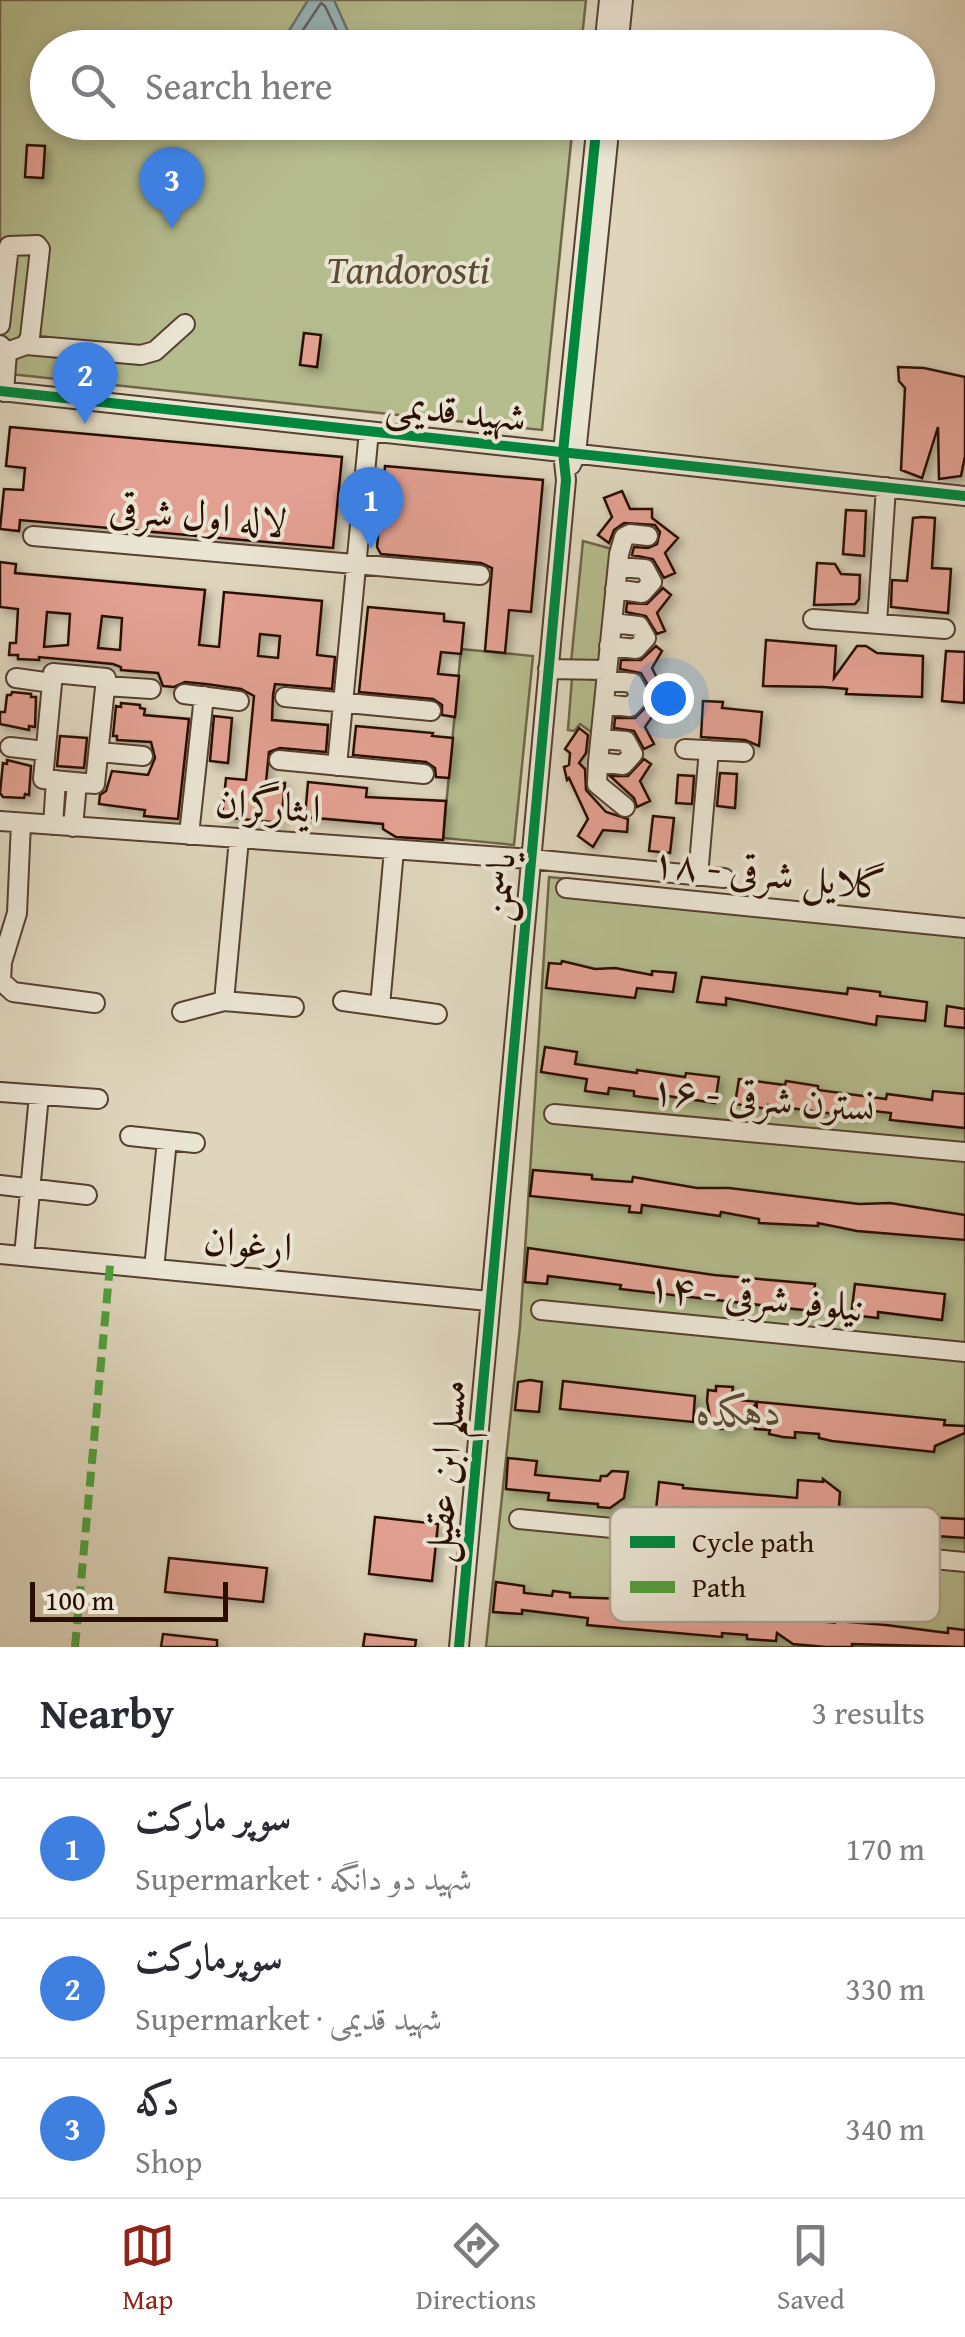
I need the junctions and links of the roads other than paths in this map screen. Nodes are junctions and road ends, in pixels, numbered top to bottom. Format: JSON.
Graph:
{"nodes":[{"id":1,"x":609,"y":0,"type":"edge"},
{"id":2,"x":623,"y":0,"type":"edge"},
{"id":3,"x":606,"y":30,"type":"edge"},
{"id":4,"x":620,"y":30,"type":"edge"},
{"id":5,"x":595,"y":140,"type":"edge"},
{"id":6,"x":608,"y":140,"type":"edge"},
{"id":7,"x":0,"y":324,"type":"edge"},
{"id":8,"x":185,"y":324,"type":"dead end"},
{"id":9,"x":26,"y":345,"type":"junction"},
{"id":10,"x":3,"y":348,"type":"edge"},
{"id":11,"x":2,"y":391,"type":"edge"},
{"id":12,"x":368,"y":431,"type":"junction"},
{"id":13,"x":569,"y":453,"type":"junction"},
{"id":14,"x":886,"y":487,"type":"junction"},
{"id":15,"x":965,"y":496,"type":"edge"},
{"id":16,"x":33,"y":536,"type":"dead end"},
{"id":17,"x":648,"y":536,"type":"dead end"},
{"id":18,"x":356,"y":564,"type":"junction"},
{"id":19,"x":618,"y":566,"type":"junction"},
{"id":20,"x":480,"y":576,"type":"dead end"},
{"id":21,"x":615,"y":590,"type":"junction"},
{"id":22,"x":813,"y":618,"type":"dead end"},
{"id":23,"x":612,"y":623,"type":"junction"},
{"id":24,"x":877,"y":623,"type":"junction"},
{"id":25,"x":945,"y":629,"type":"dead end"},
{"id":26,"x":609,"y":646,"type":"junction"},
{"id":27,"x":548,"y":670,"type":"junction"},
{"id":28,"x":606,"y":675,"type":"junction"},
{"id":29,"x":16,"y":678,"type":"dead end"},
{"id":30,"x":52,"y":682,"type":"junction"},
{"id":31,"x":105,"y":686,"type":"junction"},
{"id":32,"x":152,"y":689,"type":"dead end"},
{"id":33,"x":184,"y":694,"type":"dead end"},
{"id":34,"x":204,"y":696,"type":"junction"},
{"id":35,"x":285,"y":697,"type":"dead end"},
{"id":36,"x":239,"y":700,"type":"dead end"},
{"id":37,"x":344,"y":703,"type":"junction"},
{"id":38,"x":604,"y":704,"type":"junction"},
{"id":39,"x":431,"y":711,"type":"dead end"},
{"id":40,"x":601,"y":739,"type":"junction"},
{"id":41,"x":10,"y":747,"type":"dead end"},
{"id":42,"x":685,"y":749,"type":"dead end"},
{"id":43,"x":709,"y":750,"type":"junction"},
{"id":44,"x":46,"y":751,"type":"junction"},
{"id":45,"x":98,"y":752,"type":"junction"},
{"id":46,"x":744,"y":752,"type":"dead end"},
{"id":47,"x":143,"y":756,"type":"dead end"},
{"id":48,"x":279,"y":760,"type":"dead end"},
{"id":49,"x":598,"y":762,"type":"junction"},
{"id":50,"x":337,"y":766,"type":"junction"},
{"id":51,"x":424,"y":774,"type":"dead end"},
{"id":52,"x":56,"y":780,"type":"junction"},
{"id":53,"x":77,"y":782,"type":"junction"},
{"id":54,"x":625,"y":808,"type":"dead end"},
{"id":55,"x":0,"y":822,"type":"edge"},
{"id":56,"x":21,"y":823,"type":"junction"},
{"id":57,"x":54,"y":825,"type":"junction"},
{"id":58,"x":73,"y":827,"type":"junction"},
{"id":59,"x":190,"y":835,"type":"junction"},
{"id":60,"x":239,"y":838,"type":"junction"},
{"id":61,"x":394,"y":850,"type":"junction"},
{"id":62,"x":531,"y":859,"type":"junction"},
{"id":63,"x":698,"y":876,"type":"junction"},
{"id":64,"x":724,"y":878,"type":"dead end"},
{"id":65,"x":566,"y":888,"type":"dead end"},
{"id":66,"x":965,"y":928,"type":"edge"},
{"id":67,"x":224,"y":1001,"type":"junction"},
{"id":68,"x":344,"y":1002,"type":"dead end"},
{"id":69,"x":95,"y":1003,"type":"dead end"},
{"id":70,"x":380,"y":1006,"type":"junction"},
{"id":71,"x":294,"y":1007,"type":"dead end"},
{"id":72,"x":182,"y":1012,"type":"dead end"},
{"id":73,"x":437,"y":1014,"type":"dead end"},
{"id":74,"x":0,"y":1092,"type":"edge"},
{"id":75,"x":39,"y":1095,"type":"junction"},
{"id":76,"x":98,"y":1099,"type":"dead end"},
{"id":77,"x":554,"y":1114,"type":"dead end"},
{"id":78,"x":130,"y":1136,"type":"dead end"},
{"id":79,"x":167,"y":1140,"type":"junction"},
{"id":80,"x":195,"y":1143,"type":"dead end"},
{"id":81,"x":965,"y":1152,"type":"edge"},
{"id":82,"x":0,"y":1185,"type":"edge"},
{"id":83,"x":30,"y":1188,"type":"junction"},
{"id":84,"x":87,"y":1196,"type":"dead end"},
{"id":85,"x":0,"y":1254,"type":"edge"},
{"id":86,"x":24,"y":1256,"type":"junction"},
{"id":87,"x":154,"y":1269,"type":"junction"},
{"id":88,"x":489,"y":1300,"type":"junction"},
{"id":89,"x":541,"y":1310,"type":"dead end"},
{"id":90,"x":965,"y":1352,"type":"edge"},
{"id":91,"x":520,"y":1519,"type":"dead end"},
{"id":92,"x":610,"y":1528,"type":"edge"},
{"id":93,"x":940,"y":1560,"type":"edge"},
{"id":94,"x":965,"y":1562,"type":"edge"},
{"id":95,"x":459,"y":1647,"type":"edge"}],
"edges":[{"from":1,"to":3,"type":"street"},
{"from":2,"to":4,"type":"street"},
{"from":5,"to":13,"type":"street","name":"یاسمن"},
{"from":6,"to":13,"type":"street","name":"یاسمن"},
{"from":7,"to":9,"type":"street"},
{"from":8,"to":9,"type":"street"},
{"from":9,"to":10,"type":"street"},
{"from":10,"to":11,"type":"street"},
{"from":11,"to":12,"type":"street","name":"شهید قدیمی"},
{"from":12,"to":13,"type":"street","name":"شهید قدیمی"},
{"from":12,"to":18,"type":"street"},
{"from":13,"to":14,"type":"street","name":"شهید قدیمی"},
{"from":13,"to":27,"type":"street","name":"یاسمن"},
{"from":14,"to":15,"type":"street","name":"شهید قدیمی"},
{"from":14,"to":24,"type":"street"},
{"from":16,"to":18,"type":"street","name":"لاله اول شرقی"},
{"from":17,"to":19,"type":"street"},
{"from":18,"to":20,"type":"street","name":"لاله اول شرقی"},
{"from":18,"to":37,"type":"street"},
{"from":19,"to":21,"type":"street"},
{"from":19,"to":21,"type":"street"},
{"from":21,"to":23,"type":"street"},
{"from":22,"to":24,"type":"street"},
{"from":23,"to":26,"type":"street"},
{"from":23,"to":26,"type":"street"},
{"from":24,"to":25,"type":"street"},
{"from":26,"to":28,"type":"street"},
{"from":27,"to":28,"type":"street"},
{"from":27,"to":62,"type":"street","name":"یاسمن"},
{"from":28,"to":38,"type":"street"},
{"from":28,"to":38,"type":"street"},
{"from":29,"to":30,"type":"street"},
{"from":30,"to":31,"type":"street"},
{"from":30,"to":44,"type":"street"},
{"from":31,"to":32,"type":"street"},
{"from":31,"to":45,"type":"street"},
{"from":33,"to":34,"type":"street"},
{"from":34,"to":36,"type":"street"},
{"from":34,"to":59,"type":"street"},
{"from":35,"to":37,"type":"street"},
{"from":37,"to":39,"type":"street"},
{"from":37,"to":50,"type":"street"},
{"from":38,"to":40,"type":"street"},
{"from":40,"to":49,"type":"street"},
{"from":40,"to":49,"type":"street"},
{"from":41,"to":44,"type":"street"},
{"from":42,"to":43,"type":"street"},
{"from":43,"to":46,"type":"street"},
{"from":43,"to":63,"type":"street"},
{"from":44,"to":52,"type":"street"},
{"from":45,"to":47,"type":"street"},
{"from":45,"to":53,"type":"street"},
{"from":48,"to":50,"type":"street"},
{"from":49,"to":54,"type":"street"},
{"from":50,"to":51,"type":"street"},
{"from":52,"to":53,"type":"street"},
{"from":52,"to":57,"type":"street"},
{"from":53,"to":58,"type":"street"},
{"from":55,"to":56,"type":"street","name":"ایثارگران"},
{"from":56,"to":57,"type":"street","name":"ایثارگران"},
{"from":56,"to":69,"type":"street"},
{"from":57,"to":58,"type":"street","name":"ایثارگران"},
{"from":58,"to":59,"type":"street","name":"ایثارگران"},
{"from":59,"to":60,"type":"street","name":"ایثارگران"},
{"from":60,"to":61,"type":"street","name":"ایثارگران"},
{"from":60,"to":67,"type":"street"},
{"from":61,"to":62,"type":"street","name":"ایثارگران"},
{"from":61,"to":70,"type":"street"},
{"from":62,"to":63,"type":"street","name":"ایثارگران"},
{"from":62,"to":88,"type":"street","name":"یاسمن"},
{"from":63,"to":64,"type":"street","name":"ایثارگران"},
{"from":65,"to":66,"type":"street","name":"گلایل شرقی - ۱۸"},
{"from":67,"to":71,"type":"street"},
{"from":67,"to":72,"type":"street"},
{"from":68,"to":70,"type":"street"},
{"from":70,"to":73,"type":"street"},
{"from":74,"to":75,"type":"street"},
{"from":75,"to":76,"type":"street"},
{"from":75,"to":83,"type":"street"},
{"from":77,"to":81,"type":"street","name":"نسترن شرقی - ۱۶"},
{"from":78,"to":79,"type":"street"},
{"from":79,"to":80,"type":"street"},
{"from":79,"to":87,"type":"street"},
{"from":82,"to":83,"type":"street"},
{"from":83,"to":84,"type":"street"},
{"from":83,"to":86,"type":"street"},
{"from":85,"to":86,"type":"street","name":"ارغوان"},
{"from":86,"to":87,"type":"street","name":"ارغوان"},
{"from":87,"to":88,"type":"street","name":"ارغوان"},
{"from":88,"to":95,"type":"street","name":"مسلم ابن عقیل"},
{"from":89,"to":90,"type":"street","name":"نیلوفر شرقی - ۱۴"},
{"from":91,"to":92,"type":"street"},
{"from":93,"to":94,"type":"street"}]}
